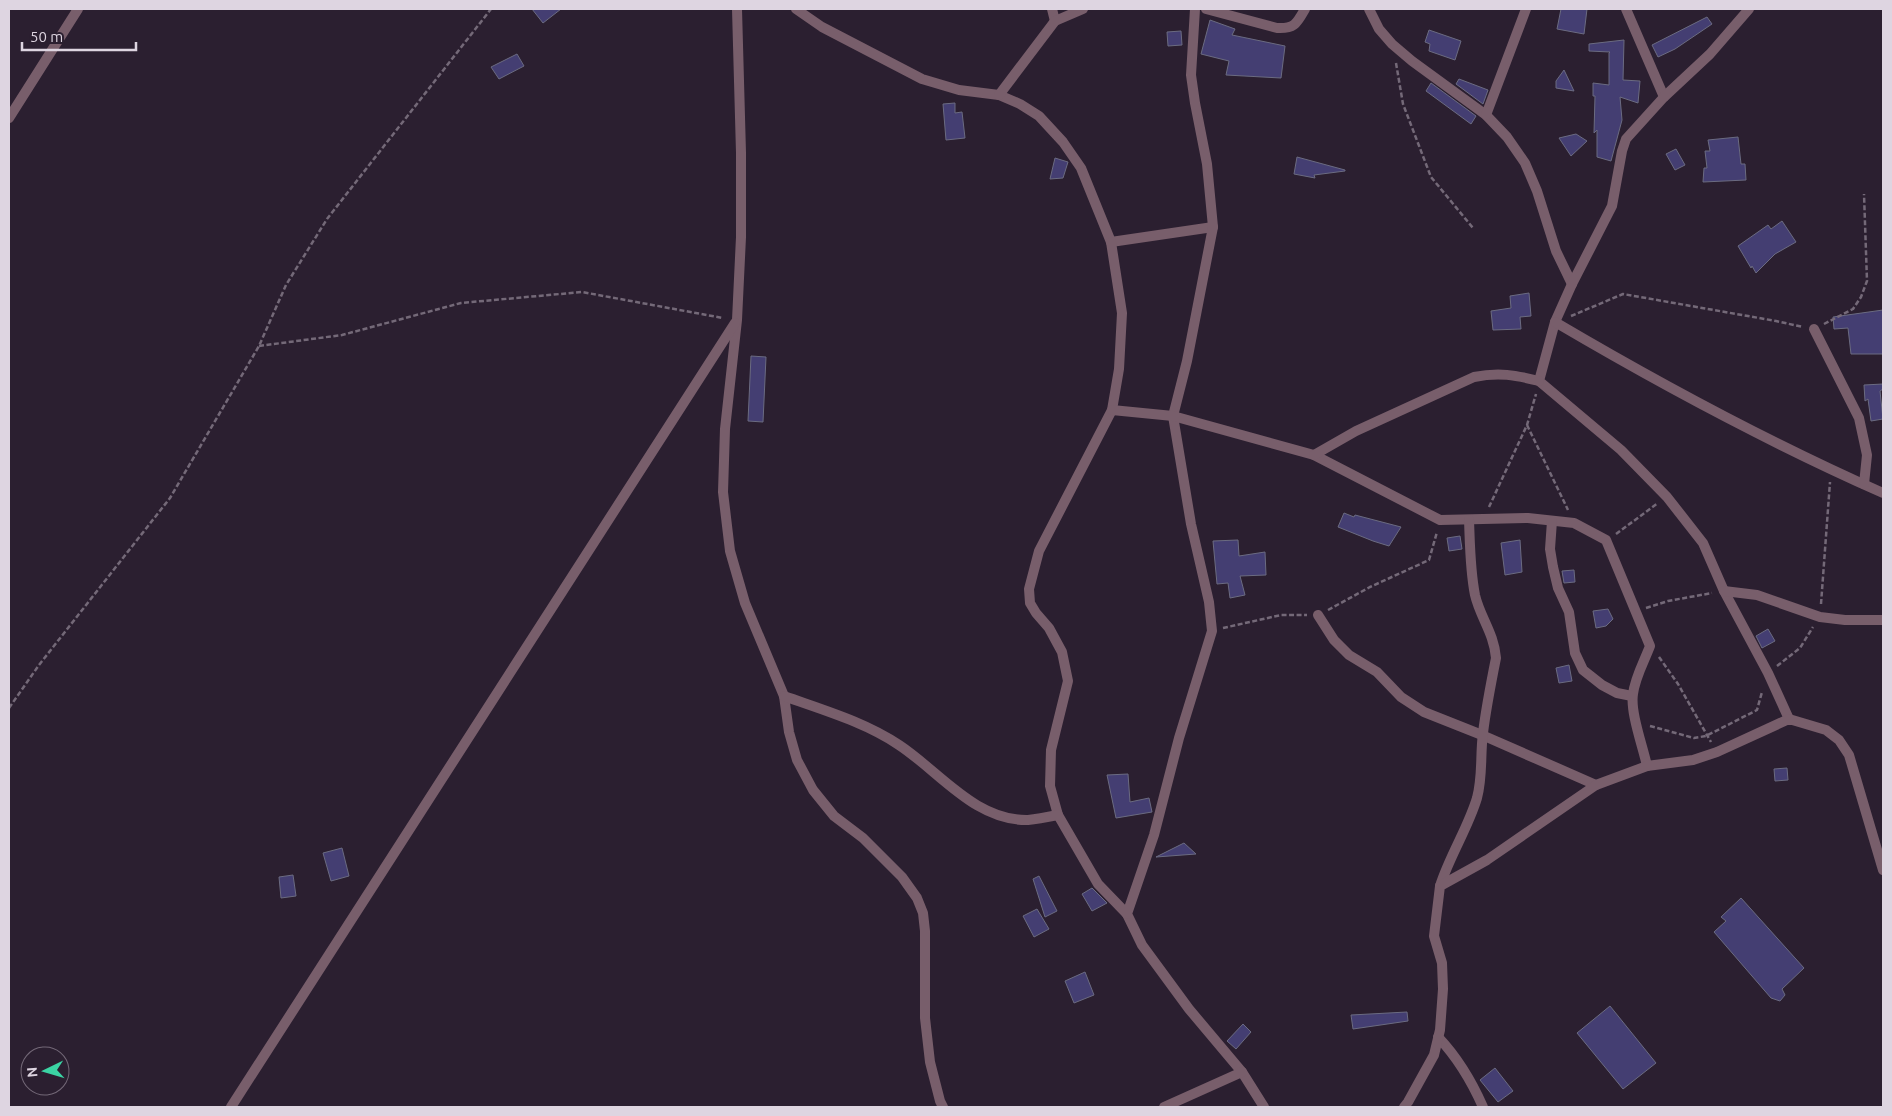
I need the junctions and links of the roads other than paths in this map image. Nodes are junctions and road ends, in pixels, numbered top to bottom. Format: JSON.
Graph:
{"nodes":[{"id":1,"x":78,"y":9,"type":"edge"},
{"id":2,"x":737,"y":9,"type":"edge"},
{"id":3,"x":796,"y":9,"type":"edge"},
{"id":4,"x":1052,"y":9,"type":"edge"},
{"id":5,"x":1083,"y":9,"type":"edge"},
{"id":6,"x":1195,"y":9,"type":"edge"},
{"id":7,"x":1206,"y":9,"type":"edge"},
{"id":8,"x":1305,"y":9,"type":"edge"},
{"id":9,"x":1368,"y":9,"type":"edge"},
{"id":10,"x":1526,"y":9,"type":"edge"},
{"id":11,"x":1626,"y":9,"type":"edge"},
{"id":12,"x":1749,"y":9,"type":"edge"},
{"id":13,"x":1055,"y":21,"type":"junction"},
{"id":14,"x":998,"y":95,"type":"junction"},
{"id":15,"x":1664,"y":97,"type":"junction"},
{"id":16,"x":1486,"y":115,"type":"junction"},
{"id":17,"x":9,"y":118,"type":"edge"},
{"id":18,"x":1213,"y":227,"type":"junction"},
{"id":19,"x":1111,"y":242,"type":"junction"},
{"id":20,"x":1572,"y":284,"type":"junction"},
{"id":21,"x":737,"y":320,"type":"junction"},
{"id":22,"x":1556,"y":322,"type":"junction"},
{"id":23,"x":1814,"y":329,"type":"road end"},
{"id":24,"x":1539,"y":381,"type":"junction"},
{"id":25,"x":1112,"y":410,"type":"junction"},
{"id":26,"x":1173,"y":416,"type":"junction"},
{"id":27,"x":1314,"y":455,"type":"junction"},
{"id":28,"x":1864,"y":484,"type":"junction"},
{"id":29,"x":1881,"y":490,"type":"edge"},
{"id":30,"x":1469,"y":520,"type":"junction"},
{"id":31,"x":1552,"y":521,"type":"junction"},
{"id":32,"x":1724,"y":591,"type":"junction"},
{"id":33,"x":1318,"y":615,"type":"road end"},
{"id":34,"x":1883,"y":620,"type":"edge"},
{"id":35,"x":784,"y":696,"type":"junction"},
{"id":36,"x":1632,"y":696,"type":"junction"},
{"id":37,"x":1789,"y":719,"type":"junction"},
{"id":38,"x":1482,"y":735,"type":"junction"},
{"id":39,"x":1647,"y":766,"type":"junction"},
{"id":40,"x":1596,"y":785,"type":"junction"},
{"id":41,"x":1058,"y":815,"type":"junction"},
{"id":42,"x":1883,"y":870,"type":"edge"},
{"id":43,"x":1440,"y":886,"type":"junction"},
{"id":44,"x":1127,"y":914,"type":"junction"},
{"id":45,"x":1438,"y":1037,"type":"junction"},
{"id":46,"x":1242,"y":1072,"type":"junction"},
{"id":47,"x":231,"y":1107,"type":"edge"},
{"id":48,"x":943,"y":1107,"type":"edge"},
{"id":49,"x":1164,"y":1107,"type":"edge"},
{"id":50,"x":1264,"y":1107,"type":"edge"},
{"id":51,"x":1404,"y":1107,"type":"edge"},
{"id":52,"x":1483,"y":1107,"type":"edge"}],
"edges":[{"from":1,"to":17,"type":"street"},
{"from":2,"to":21,"type":"street"},
{"from":3,"to":14,"type":"street"},
{"from":4,"to":13,"type":"street"},
{"from":5,"to":13,"type":"street"},
{"from":6,"to":18,"type":"street"},
{"from":7,"to":8,"type":"street"},
{"from":9,"to":16,"type":"street"},
{"from":10,"to":16,"type":"street"},
{"from":11,"to":15,"type":"street"},
{"from":12,"to":15,"type":"street"},
{"from":13,"to":14,"type":"street"},
{"from":14,"to":19,"type":"street"},
{"from":15,"to":20,"type":"street"},
{"from":16,"to":20,"type":"street"},
{"from":18,"to":19,"type":"street"},
{"from":18,"to":26,"type":"street"},
{"from":19,"to":25,"type":"street"},
{"from":20,"to":22,"type":"street"},
{"from":21,"to":35,"type":"street"},
{"from":21,"to":47,"type":"street"},
{"from":22,"to":24,"type":"street"},
{"from":22,"to":28,"type":"street"},
{"from":23,"to":28,"type":"street"},
{"from":24,"to":27,"type":"street"},
{"from":24,"to":32,"type":"street"},
{"from":25,"to":26,"type":"street"},
{"from":25,"to":41,"type":"street"},
{"from":26,"to":27,"type":"street"},
{"from":26,"to":44,"type":"street"},
{"from":27,"to":30,"type":"street"},
{"from":28,"to":29,"type":"street"},
{"from":30,"to":31,"type":"street"},
{"from":30,"to":38,"type":"street"},
{"from":31,"to":36,"type":"street"},
{"from":31,"to":36,"type":"street"},
{"from":32,"to":34,"type":"street"},
{"from":32,"to":37,"type":"street"},
{"from":33,"to":38,"type":"street"},
{"from":35,"to":41,"type":"street"},
{"from":35,"to":48,"type":"street"},
{"from":36,"to":39,"type":"street"},
{"from":37,"to":39,"type":"street"},
{"from":37,"to":42,"type":"street"},
{"from":38,"to":40,"type":"street"},
{"from":38,"to":43,"type":"street"},
{"from":39,"to":40,"type":"street"},
{"from":40,"to":43,"type":"street"},
{"from":41,"to":44,"type":"street"},
{"from":43,"to":45,"type":"street"},
{"from":44,"to":46,"type":"street"},
{"from":45,"to":51,"type":"street"},
{"from":45,"to":52,"type":"street"},
{"from":46,"to":49,"type":"street"},
{"from":46,"to":50,"type":"street"}]}
